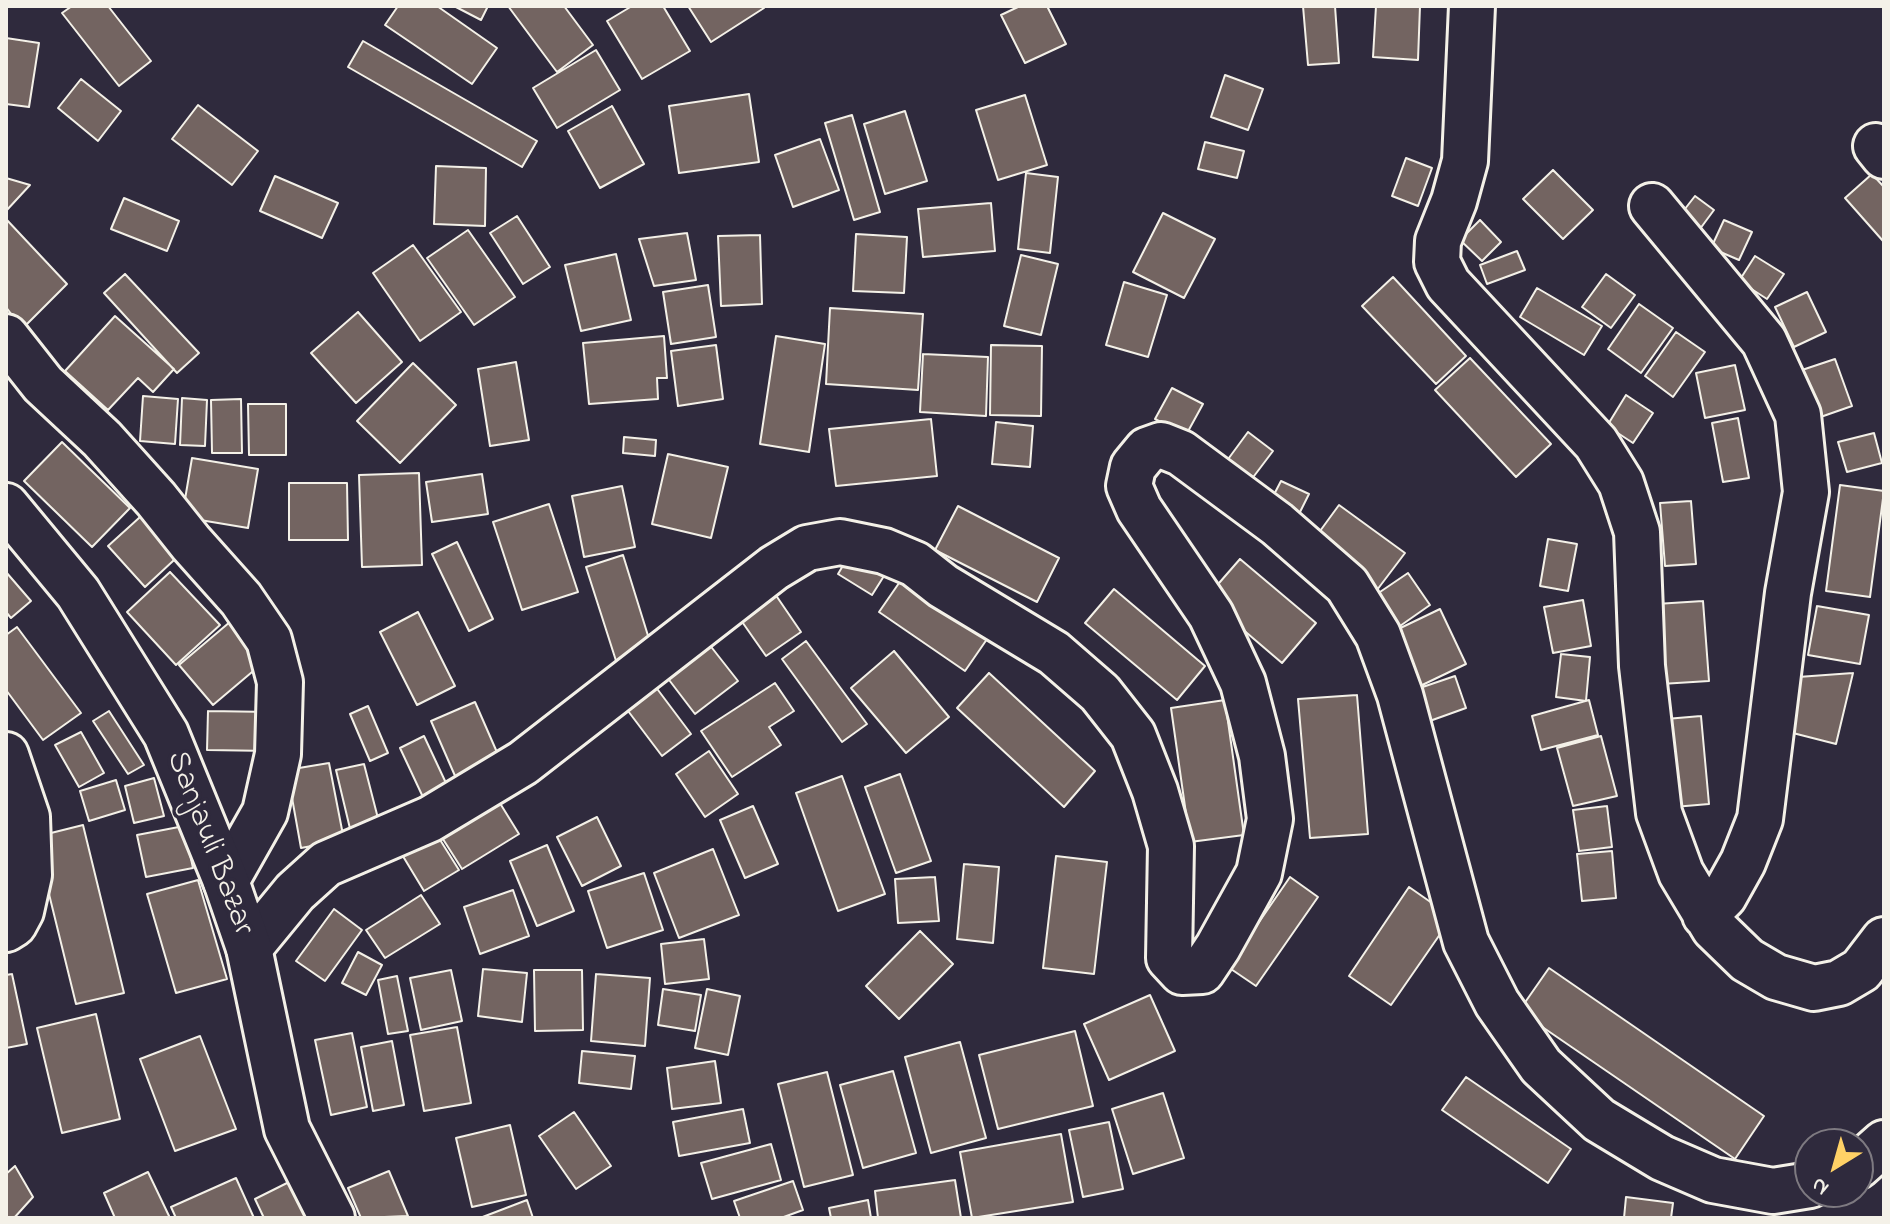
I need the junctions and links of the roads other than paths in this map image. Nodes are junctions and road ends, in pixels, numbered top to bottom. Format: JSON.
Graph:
{"nodes":[{"id":1,"x":1472,"y":6,"type":"edge"},
{"id":2,"x":1652,"y":206,"type":"dead end"},
{"id":3,"x":6,"y":337,"type":"edge"},
{"id":4,"x":6,"y":506,"type":"edge"},
{"id":5,"x":6,"y":755,"type":"edge"},
{"id":6,"x":226,"y":881,"type":"junction"},
{"id":7,"x":1705,"y":915,"type":"junction"},
{"id":8,"x":6,"y":929,"type":"edge"},
{"id":9,"x":1884,"y":940,"type":"edge"},
{"id":10,"x":249,"y":948,"type":"junction"},
{"id":11,"x":1794,"y":1188,"type":"edge"},
{"id":12,"x":332,"y":1218,"type":"edge"}],
"edges":[{"from":1,"to":7,"type":"street"},
{"from":2,"to":7,"type":"street"},
{"from":3,"to":6,"type":"street"},
{"from":4,"to":6,"type":"street","name":"Sanjauli Bazar"},
{"from":5,"to":8,"type":"street"},
{"from":6,"to":10,"type":"street","name":"Sanjauli Bazar"},
{"from":7,"to":9,"type":"street"},
{"from":10,"to":11,"type":"street"},
{"from":10,"to":12,"type":"street","name":"Sanjauli Bazar"}]}
